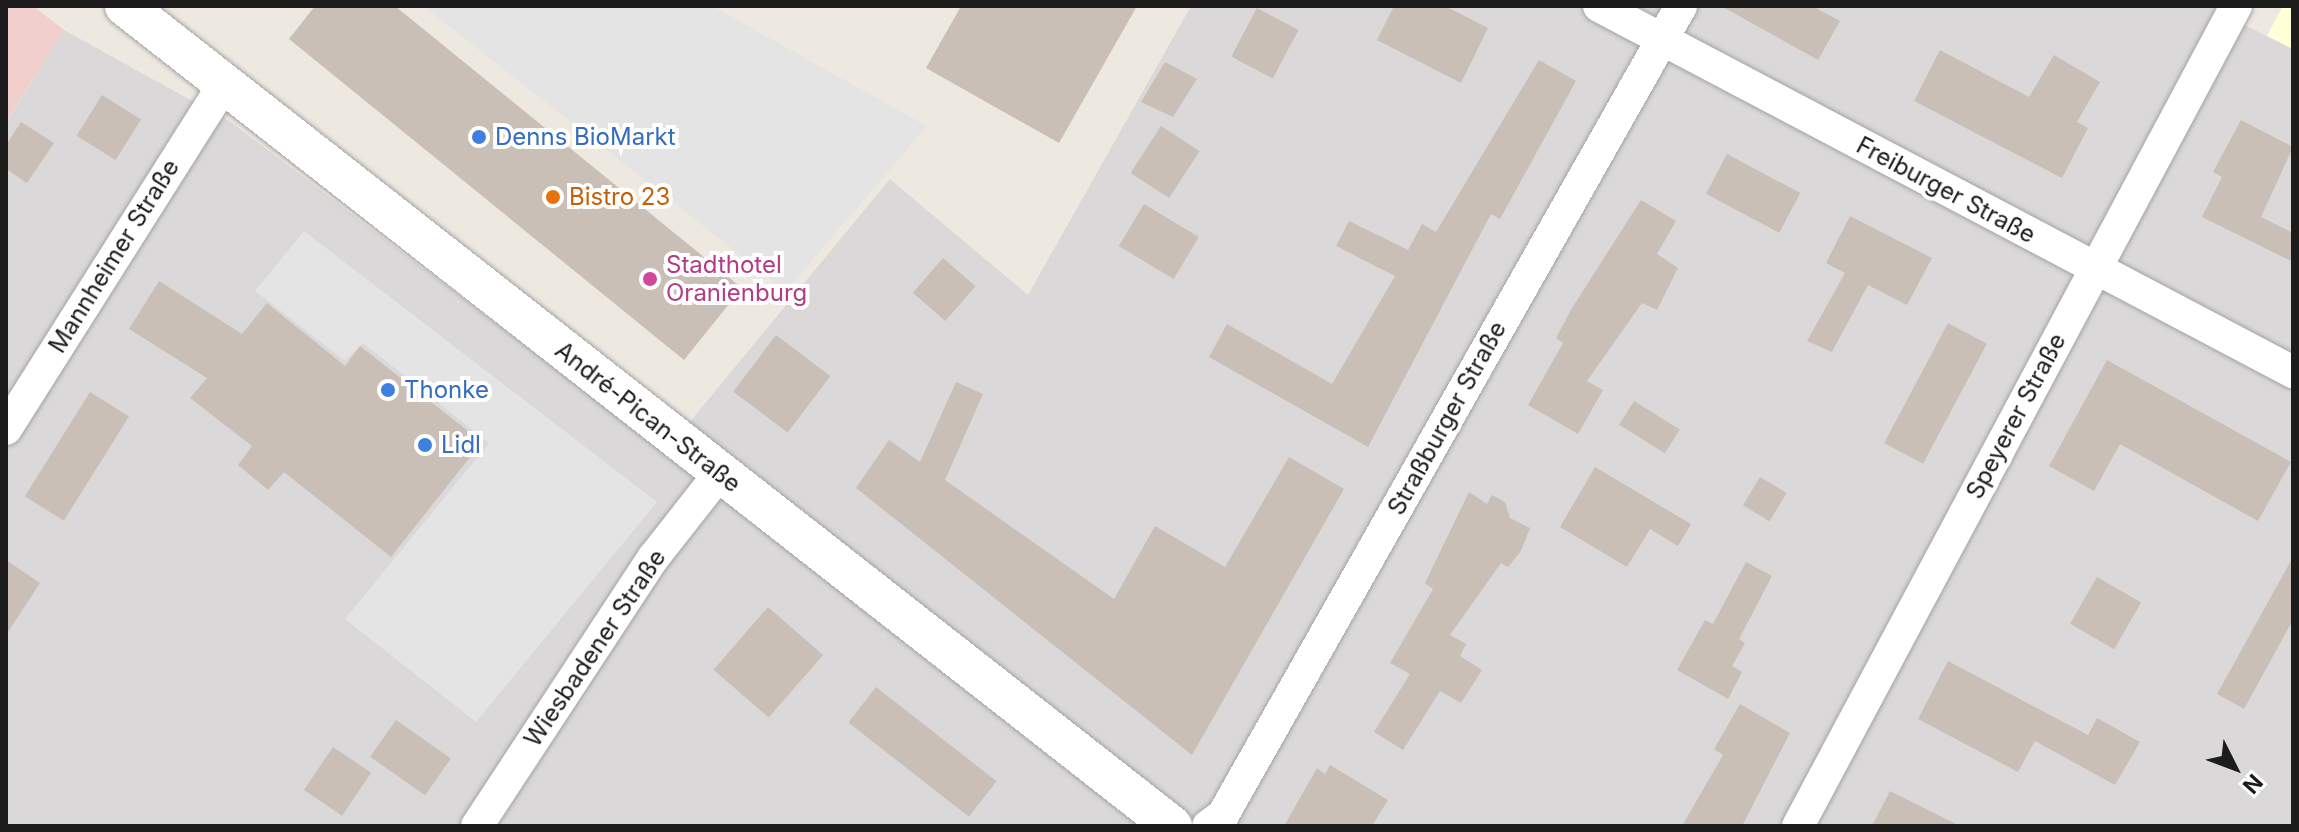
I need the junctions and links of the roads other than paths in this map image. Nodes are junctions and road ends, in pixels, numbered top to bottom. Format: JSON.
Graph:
{"nodes":[{"id":1,"x":125,"y":6,"type":"edge"},
{"id":2,"x":1599,"y":6,"type":"edge"},
{"id":3,"x":1681,"y":6,"type":"edge"},
{"id":4,"x":2236,"y":6,"type":"edge"},
{"id":5,"x":1661,"y":39,"type":"junction"},
{"id":6,"x":224,"y":84,"type":"junction"},
{"id":7,"x":2095,"y":270,"type":"junction"},
{"id":8,"x":2293,"y":372,"type":"edge"},
{"id":9,"x":6,"y":429,"type":"edge"},
{"id":10,"x":719,"y":474,"type":"junction"},
{"id":11,"x":477,"y":826,"type":"edge"},
{"id":12,"x":1172,"y":826,"type":"edge"},
{"id":13,"x":1208,"y":826,"type":"edge"},
{"id":14,"x":1798,"y":826,"type":"edge"}],
"edges":[{"from":1,"to":6,"type":"street","name":"André-Pican-Straße"},
{"from":2,"to":5,"type":"street","name":"Freiburger Straße"},
{"from":3,"to":5,"type":"street","name":"Straßburger Straße"},
{"from":4,"to":7,"type":"street","name":"Speyerer Straße"},
{"from":5,"to":7,"type":"street","name":"Freiburger Straße"},
{"from":5,"to":13,"type":"street","name":"Straßburger Straße"},
{"from":6,"to":9,"type":"street","name":"Mannheimer Straße"},
{"from":6,"to":10,"type":"street","name":"André-Pican-Straße"},
{"from":7,"to":8,"type":"street","name":"Freiburger Straße"},
{"from":7,"to":14,"type":"street","name":"Speyerer Straße"},
{"from":10,"to":11,"type":"street","name":"Wiesbadener Straße"},
{"from":10,"to":12,"type":"street","name":"André-Pican-Straße"}]}
